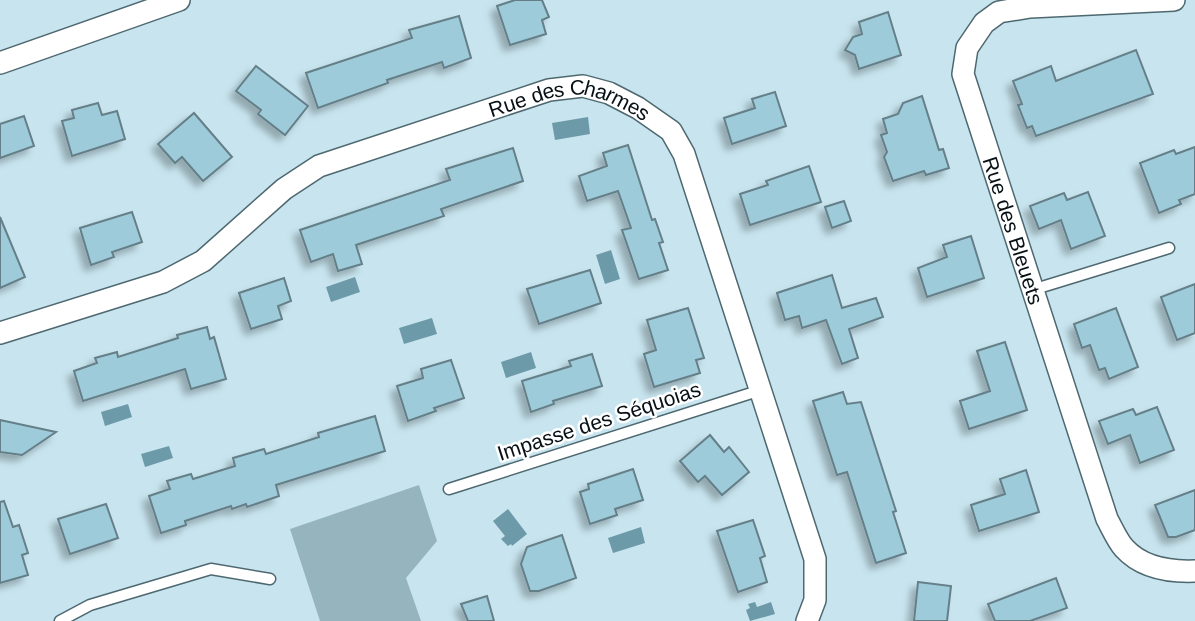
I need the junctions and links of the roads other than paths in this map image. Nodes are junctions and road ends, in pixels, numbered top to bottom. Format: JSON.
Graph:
{"nodes":[{"id":1,"x":179,"y":0,"type":"edge"},
{"id":2,"x":1174,"y":0,"type":"edge"},
{"id":3,"x":0,"y":63,"type":"edge"},
{"id":4,"x":1169,"y":248,"type":"dead end"},
{"id":5,"x":1032,"y":290,"type":"junction"},
{"id":6,"x":0,"y":333,"type":"edge"},
{"id":7,"x":761,"y":390,"type":"junction"},
{"id":8,"x":449,"y":489,"type":"dead end"},
{"id":9,"x":1195,"y":571,"type":"edge"},
{"id":10,"x":270,"y":579,"type":"dead end"},
{"id":11,"x":60,"y":621,"type":"edge"},
{"id":12,"x":807,"y":621,"type":"edge"}],
"edges":[{"from":1,"to":3,"type":"street"},
{"from":2,"to":5,"type":"street","name":"Rue des Bleuets"},
{"from":4,"to":5,"type":"lane"},
{"from":5,"to":9,"type":"street","name":"Rue des Bleuets"},
{"from":6,"to":7,"type":"street","name":"Rue des Charmes"},
{"from":7,"to":8,"type":"lane","name":"Impasse des Séquoias"},
{"from":7,"to":12,"type":"street","name":"Rue des Charmes"},
{"from":10,"to":11,"type":"lane"}]}
